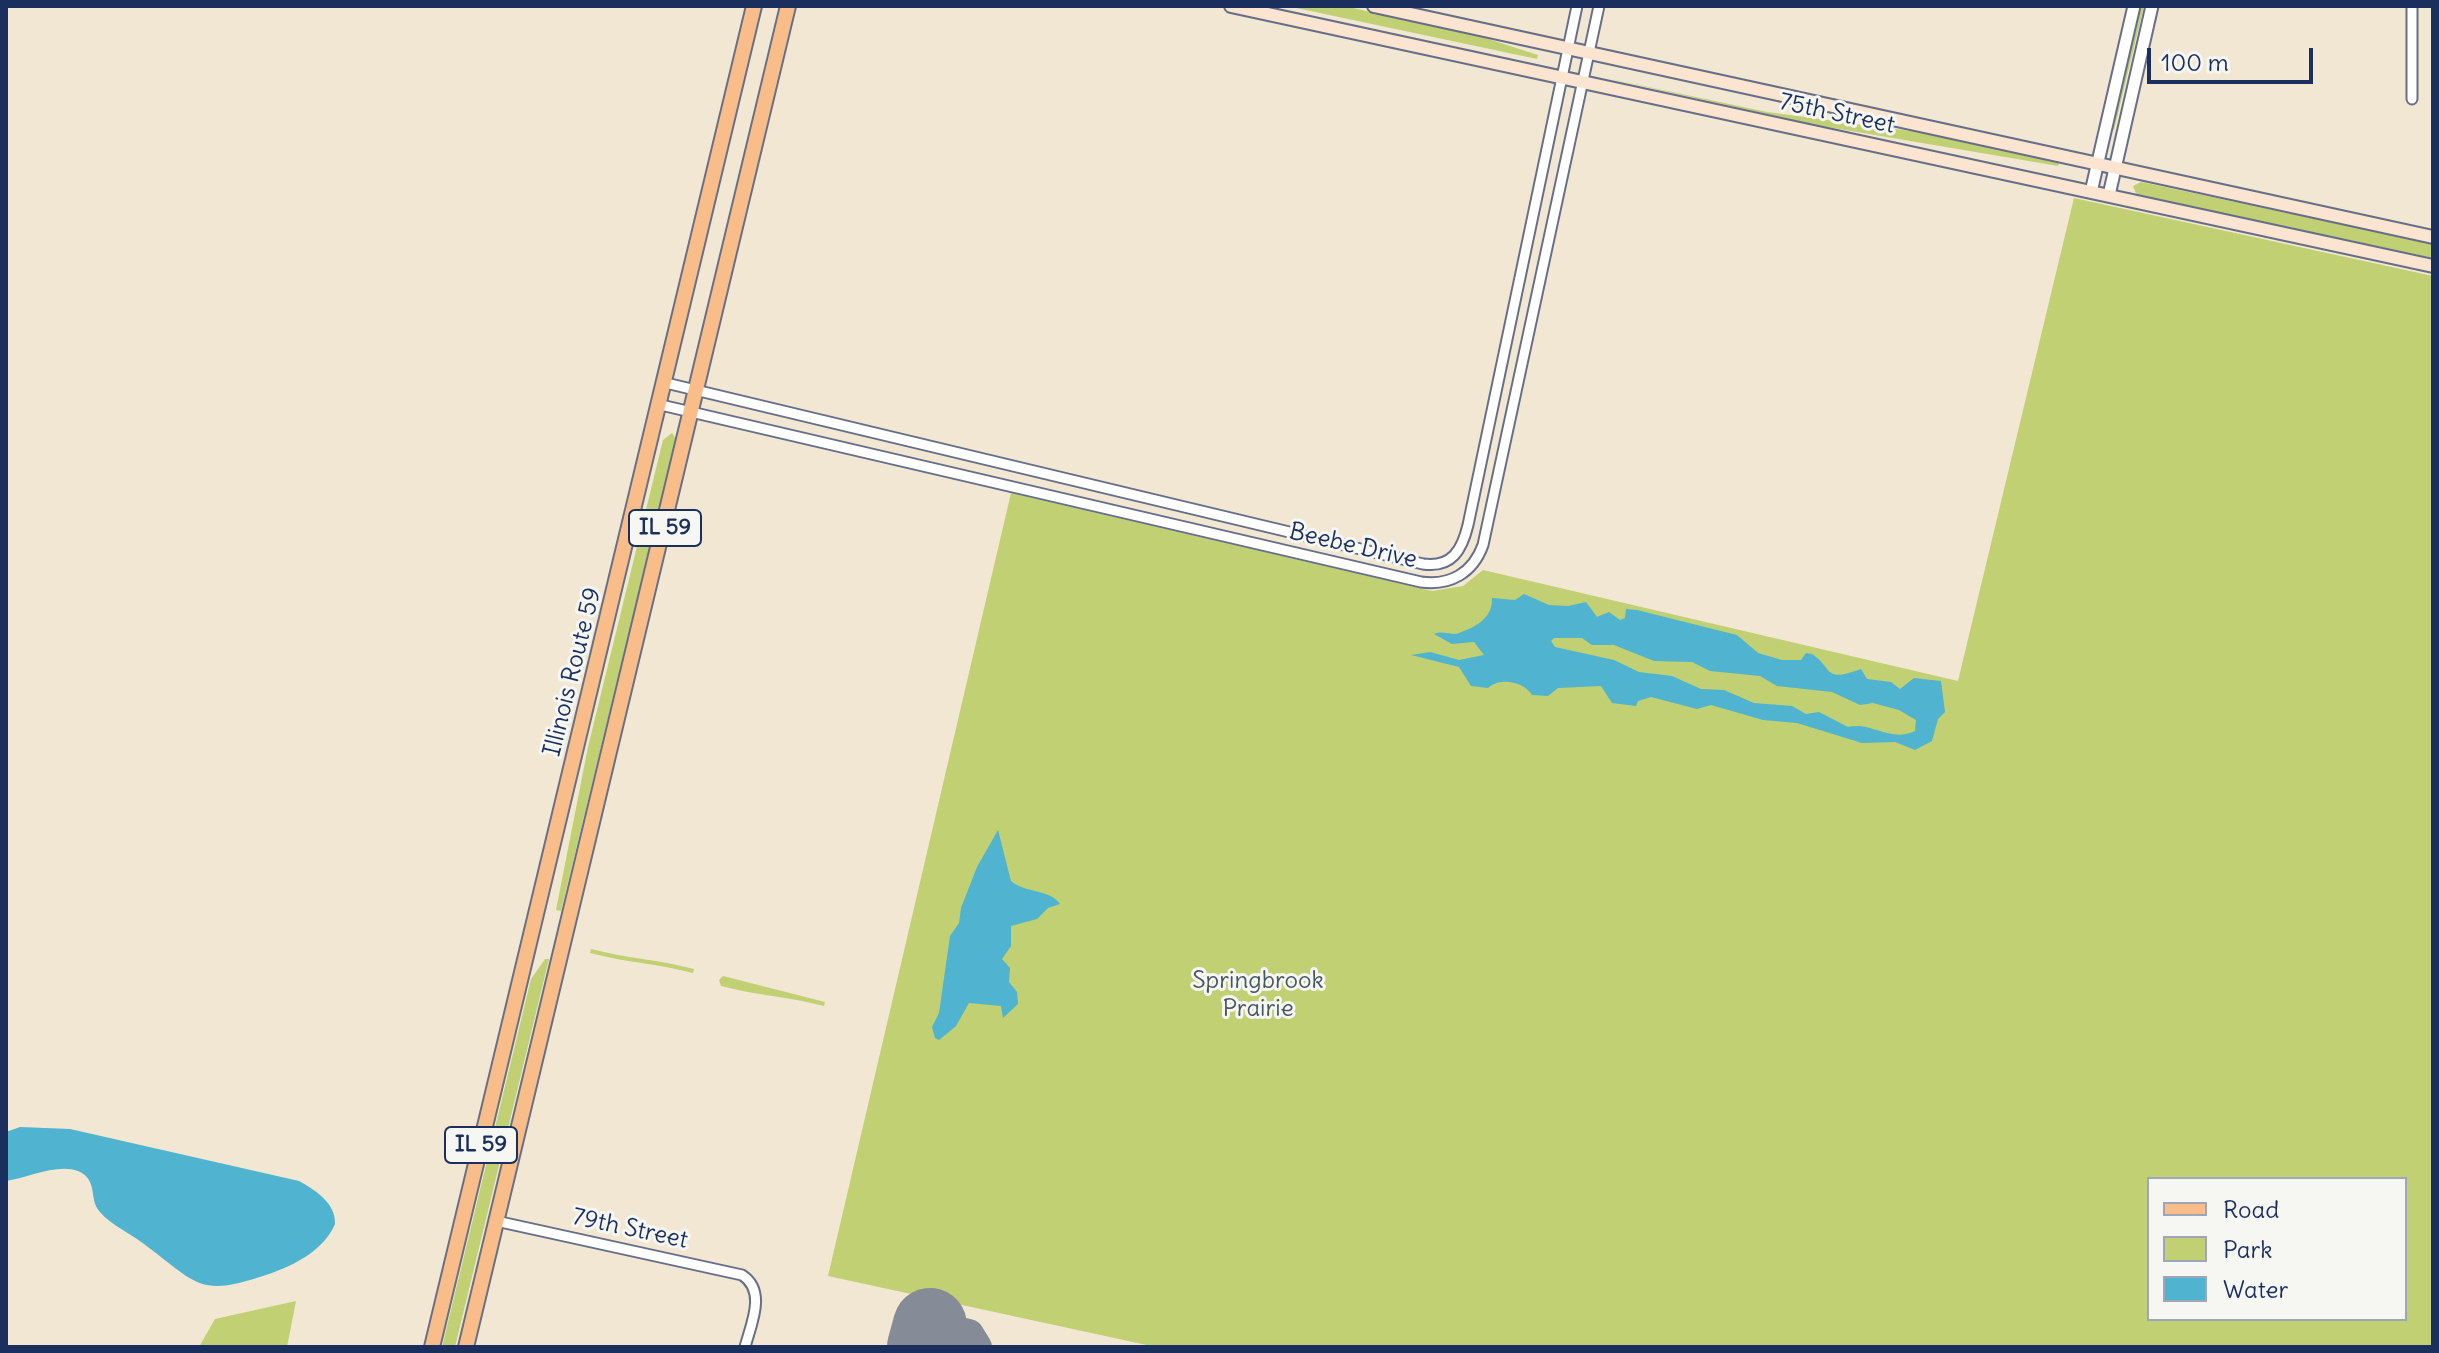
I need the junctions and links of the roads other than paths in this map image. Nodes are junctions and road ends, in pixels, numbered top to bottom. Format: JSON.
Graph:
{"nodes":[{"id":1,"x":754,"y":6,"type":"edge"},
{"id":2,"x":788,"y":6,"type":"edge"},
{"id":3,"x":1231,"y":6,"type":"edge"},
{"id":4,"x":1374,"y":6,"type":"edge"},
{"id":5,"x":1577,"y":6,"type":"edge"},
{"id":6,"x":1599,"y":6,"type":"edge"},
{"id":7,"x":2134,"y":6,"type":"edge"},
{"id":8,"x":2152,"y":6,"type":"edge"},
{"id":9,"x":2412,"y":6,"type":"edge"},
{"id":10,"x":1569,"y":48,"type":"junction"},
{"id":11,"x":1590,"y":53,"type":"junction"},
{"id":12,"x":1564,"y":78,"type":"junction"},
{"id":13,"x":1584,"y":82,"type":"junction"},
{"id":14,"x":2412,"y":99,"type":"dead end"},
{"id":15,"x":2097,"y":165,"type":"junction"},
{"id":16,"x":2115,"y":168,"type":"junction"},
{"id":17,"x":2091,"y":192,"type":"junction"},
{"id":18,"x":2109,"y":195,"type":"junction"},
{"id":19,"x":2433,"y":237,"type":"edge"},
{"id":20,"x":2433,"y":266,"type":"edge"},
{"id":21,"x":666,"y":383,"type":"junction"},
{"id":22,"x":698,"y":391,"type":"junction"},
{"id":23,"x":661,"y":405,"type":"junction"},
{"id":24,"x":692,"y":412,"type":"junction"},
{"id":25,"x":496,"y":1221,"type":"junction"},
{"id":26,"x":432,"y":1347,"type":"edge"},
{"id":27,"x":466,"y":1347,"type":"edge"},
{"id":28,"x":745,"y":1347,"type":"edge"}],
"edges":[{"from":1,"to":21,"type":"main road","name":"Illinois Route 59","number":"IL 59"},
{"from":2,"to":22,"type":"main road","number":"IL 59"},
{"from":3,"to":12,"type":"main road","name":"75th Street"},
{"from":4,"to":10,"type":"main road","name":"75th Street"},
{"from":5,"to":10,"type":"street","name":"Beebe Drive"},
{"from":6,"to":11,"type":"street","name":"Beebe Drive"},
{"from":7,"to":15,"type":"street"},
{"from":8,"to":16,"type":"street"},
{"from":9,"to":14,"type":"street"},
{"from":10,"to":11,"type":"main road","name":"75th Street"},
{"from":10,"to":12,"type":"street","name":"Beebe Drive"},
{"from":11,"to":13,"type":"street","name":"Beebe Drive"},
{"from":11,"to":15,"type":"main road","name":"75th Street"},
{"from":12,"to":13,"type":"main road","name":"75th Street"},
{"from":12,"to":22,"type":"street","name":"Beebe Drive"},
{"from":13,"to":17,"type":"main road","name":"75th Street"},
{"from":13,"to":24,"type":"street","name":"Beebe Drive"},
{"from":15,"to":16,"type":"main road","name":"75th Street"},
{"from":15,"to":17,"type":"street"},
{"from":16,"to":18,"type":"street"},
{"from":16,"to":19,"type":"main road","name":"75th Street"},
{"from":17,"to":18,"type":"main road","name":"75th Street"},
{"from":18,"to":20,"type":"main road","name":"75th Street"},
{"from":21,"to":22,"type":"street","name":"Beebe Drive"},
{"from":21,"to":23,"type":"main road","name":"Illinois Route 59","number":"IL 59"},
{"from":22,"to":24,"type":"main road","number":"IL 59"},
{"from":23,"to":24,"type":"street","name":"Beebe Drive"},
{"from":23,"to":26,"type":"main road","name":"Illinois Route 59","number":"IL 59"},
{"from":24,"to":25,"type":"main road","number":"IL 59"},
{"from":25,"to":27,"type":"main road","number":"IL 59"},
{"from":25,"to":28,"type":"street","name":"79th Street"}]}
